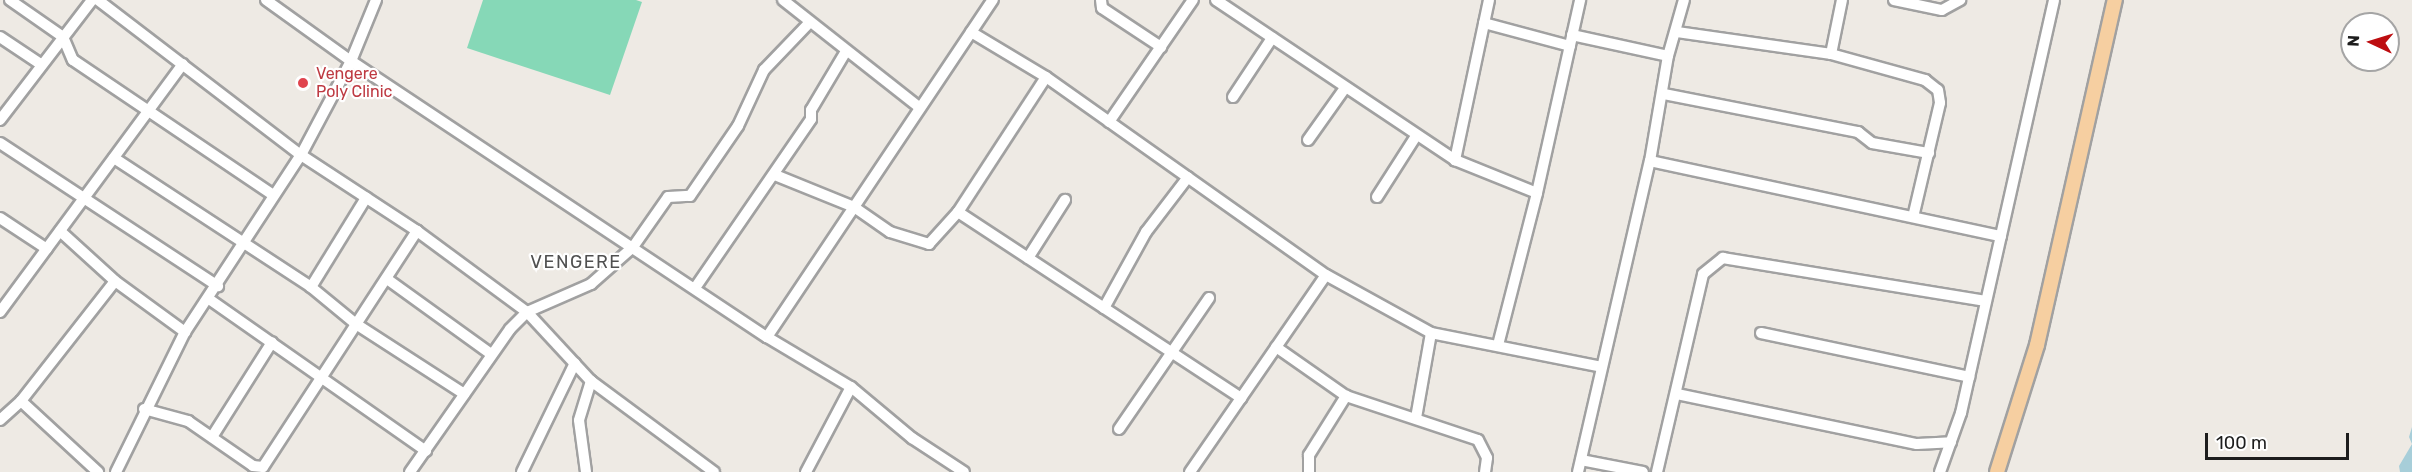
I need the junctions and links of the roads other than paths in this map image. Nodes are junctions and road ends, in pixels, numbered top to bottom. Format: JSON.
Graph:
{"nodes":[{"id":1,"x":10,"y":0,"type":"edge"},
{"id":2,"x":92,"y":0,"type":"edge"},
{"id":3,"x":98,"y":0,"type":"edge"},
{"id":4,"x":266,"y":0,"type":"edge"},
{"id":5,"x":376,"y":0,"type":"edge"},
{"id":6,"x":783,"y":0,"type":"edge"},
{"id":7,"x":993,"y":0,"type":"edge"},
{"id":8,"x":1101,"y":0,"type":"edge"},
{"id":9,"x":1193,"y":0,"type":"edge"},
{"id":10,"x":1216,"y":0,"type":"edge"},
{"id":11,"x":1489,"y":0,"type":"edge"},
{"id":12,"x":1580,"y":0,"type":"edge"},
{"id":13,"x":1684,"y":0,"type":"edge"},
{"id":14,"x":1842,"y":0,"type":"edge"},
{"id":15,"x":1894,"y":0,"type":"edge"},
{"id":16,"x":1960,"y":0,"type":"edge"},
{"id":17,"x":2054,"y":0,"type":"edge"},
{"id":18,"x":2115,"y":0,"type":"edge"},
{"id":19,"x":810,"y":22,"type":"junction"},
{"id":20,"x":1484,"y":23,"type":"junction"},
{"id":21,"x":971,"y":32,"type":"junction"},
{"id":22,"x":1677,"y":32,"type":"junction"},
{"id":23,"x":0,"y":37,"type":"edge"},
{"id":24,"x":63,"y":37,"type":"junction"},
{"id":25,"x":1272,"y":38,"type":"junction"},
{"id":26,"x":1571,"y":41,"type":"junction"},
{"id":27,"x":1161,"y":47,"type":"junction"},
{"id":28,"x":845,"y":53,"type":"junction"},
{"id":29,"x":1831,"y":54,"type":"junction"},
{"id":30,"x":1668,"y":56,"type":"junction"},
{"id":31,"x":351,"y":61,"type":"junction"},
{"id":32,"x":183,"y":64,"type":"junction"},
{"id":33,"x":42,"y":65,"type":"junction"},
{"id":34,"x":1046,"y":77,"type":"junction"},
{"id":35,"x":1345,"y":88,"type":"junction"},
{"id":36,"x":1664,"y":94,"type":"junction"},
{"id":37,"x":1233,"y":97,"type":"dead end"},
{"id":38,"x":919,"y":107,"type":"junction"},
{"id":39,"x":148,"y":111,"type":"junction"},
{"id":40,"x":0,"y":120,"type":"edge"},
{"id":41,"x":1109,"y":122,"type":"junction"},
{"id":42,"x":1416,"y":136,"type":"junction"},
{"id":43,"x":1308,"y":140,"type":"dead end"},
{"id":44,"x":0,"y":143,"type":"edge"},
{"id":45,"x":1929,"y":153,"type":"junction"},
{"id":46,"x":301,"y":154,"type":"junction"},
{"id":47,"x":114,"y":158,"type":"junction"},
{"id":48,"x":1455,"y":160,"type":"junction"},
{"id":49,"x":1650,"y":161,"type":"junction"},
{"id":50,"x":775,"y":175,"type":"junction"},
{"id":51,"x":1188,"y":177,"type":"junction"},
{"id":52,"x":1537,"y":193,"type":"junction"},
{"id":53,"x":273,"y":195,"type":"junction"},
{"id":54,"x":86,"y":197,"type":"junction"},
{"id":55,"x":1377,"y":197,"type":"dead end"},
{"id":56,"x":366,"y":198,"type":"junction"},
{"id":57,"x":1065,"y":200,"type":"dead end"},
{"id":58,"x":854,"y":207,"type":"junction"},
{"id":59,"x":958,"y":212,"type":"junction"},
{"id":60,"x":1914,"y":217,"type":"junction"},
{"id":61,"x":0,"y":218,"type":"edge"},
{"id":62,"x":60,"y":231,"type":"junction"},
{"id":63,"x":417,"y":231,"type":"junction"},
{"id":64,"x":2001,"y":236,"type":"junction"},
{"id":65,"x":243,"y":245,"type":"junction"},
{"id":66,"x":633,"y":247,"type":"junction"},
{"id":67,"x":46,"y":249,"type":"junction"},
{"id":68,"x":1028,"y":258,"type":"junction"},
{"id":69,"x":1326,"y":275,"type":"junction"},
{"id":70,"x":387,"y":279,"type":"junction"},
{"id":71,"x":115,"y":281,"type":"junction"},
{"id":72,"x":218,"y":286,"type":"junction"},
{"id":73,"x":311,"y":287,"type":"junction"},
{"id":74,"x":695,"y":288,"type":"junction"},
{"id":75,"x":4,"y":297,"type":"edge"},
{"id":76,"x":1209,"y":298,"type":"dead end"},
{"id":77,"x":210,"y":299,"type":"junction"},
{"id":78,"x":1986,"y":301,"type":"junction"},
{"id":79,"x":1104,"y":309,"type":"junction"},
{"id":80,"x":0,"y":312,"type":"edge"},
{"id":81,"x":527,"y":312,"type":"junction"},
{"id":82,"x":356,"y":324,"type":"junction"},
{"id":83,"x":185,"y":332,"type":"junction"},
{"id":84,"x":1431,"y":333,"type":"junction"},
{"id":85,"x":1761,"y":333,"type":"dead end"},
{"id":86,"x":767,"y":336,"type":"junction"},
{"id":87,"x":272,"y":342,"type":"junction"},
{"id":88,"x":1498,"y":345,"type":"junction"},
{"id":89,"x":1276,"y":347,"type":"junction"},
{"id":90,"x":1171,"y":352,"type":"junction"},
{"id":91,"x":491,"y":354,"type":"junction"},
{"id":92,"x":575,"y":363,"type":"junction"},
{"id":93,"x":1602,"y":367,"type":"junction"},
{"id":94,"x":322,"y":376,"type":"junction"},
{"id":95,"x":1969,"y":377,"type":"junction"},
{"id":96,"x":591,"y":381,"type":"junction"},
{"id":97,"x":851,"y":387,"type":"junction"},
{"id":98,"x":464,"y":394,"type":"junction"},
{"id":99,"x":1677,"y":394,"type":"junction"},
{"id":100,"x":1346,"y":396,"type":"junction"},
{"id":101,"x":1241,"y":398,"type":"junction"},
{"id":102,"x":21,"y":401,"type":"junction"},
{"id":103,"x":144,"y":409,"type":"junction"},
{"id":104,"x":1416,"y":418,"type":"junction"},
{"id":105,"x":0,"y":420,"type":"edge"},
{"id":106,"x":1119,"y":429,"type":"dead end"},
{"id":107,"x":212,"y":437,"type":"junction"},
{"id":108,"x":1951,"y":442,"type":"junction"},
{"id":109,"x":426,"y":451,"type":"junction"},
{"id":110,"x":1581,"y":460,"type":"junction"},
{"id":111,"x":700,"y":469,"type":"edge"},
{"id":112,"x":98,"y":472,"type":"edge"},
{"id":113,"x":116,"y":472,"type":"edge"},
{"id":114,"x":410,"y":472,"type":"edge"},
{"id":115,"x":522,"y":472,"type":"edge"},
{"id":116,"x":586,"y":472,"type":"edge"},
{"id":117,"x":714,"y":472,"type":"edge"},
{"id":118,"x":806,"y":472,"type":"edge"},
{"id":119,"x":964,"y":472,"type":"edge"},
{"id":120,"x":1190,"y":472,"type":"edge"},
{"id":121,"x":1309,"y":472,"type":"edge"},
{"id":122,"x":1485,"y":472,"type":"edge"},
{"id":123,"x":1578,"y":472,"type":"edge"},
{"id":124,"x":1643,"y":472,"type":"edge"},
{"id":125,"x":1657,"y":472,"type":"edge"},
{"id":126,"x":1940,"y":472,"type":"edge"},
{"id":127,"x":1997,"y":472,"type":"edge"}],
"edges":[{"from":1,"to":24,"type":"street"},
{"from":2,"to":24,"type":"street"},
{"from":3,"to":32,"type":"street"},
{"from":4,"to":31,"type":"street"},
{"from":5,"to":31,"type":"street"},
{"from":6,"to":19,"type":"street"},
{"from":7,"to":21,"type":"street"},
{"from":8,"to":27,"type":"street"},
{"from":9,"to":27,"type":"street"},
{"from":10,"to":25,"type":"street"},
{"from":11,"to":20,"type":"street"},
{"from":12,"to":26,"type":"street"},
{"from":13,"to":22,"type":"street"},
{"from":14,"to":29,"type":"street"},
{"from":15,"to":16,"type":"street"},
{"from":17,"to":64,"type":"street"},
{"from":18,"to":127,"type":"main road"},
{"from":19,"to":28,"type":"street"},
{"from":19,"to":66,"type":"street"},
{"from":20,"to":26,"type":"street"},
{"from":20,"to":48,"type":"street"},
{"from":21,"to":34,"type":"street"},
{"from":21,"to":38,"type":"street"},
{"from":22,"to":29,"type":"street"},
{"from":22,"to":30,"type":"street"},
{"from":23,"to":33,"type":"street"},
{"from":24,"to":33,"type":"street"},
{"from":24,"to":39,"type":"street"},
{"from":25,"to":35,"type":"street"},
{"from":25,"to":37,"type":"street"},
{"from":26,"to":30,"type":"street"},
{"from":26,"to":52,"type":"street"},
{"from":27,"to":41,"type":"street"},
{"from":28,"to":38,"type":"street"},
{"from":28,"to":50,"type":"street"},
{"from":29,"to":45,"type":"street"},
{"from":30,"to":36,"type":"street"},
{"from":31,"to":46,"type":"street"},
{"from":31,"to":66,"type":"street"},
{"from":32,"to":39,"type":"street"},
{"from":32,"to":46,"type":"street"},
{"from":33,"to":40,"type":"street"},
{"from":34,"to":41,"type":"street"},
{"from":34,"to":59,"type":"street"},
{"from":35,"to":42,"type":"street"},
{"from":35,"to":43,"type":"street"},
{"from":36,"to":45,"type":"street"},
{"from":36,"to":49,"type":"street"},
{"from":38,"to":58,"type":"street"},
{"from":39,"to":47,"type":"street"},
{"from":39,"to":53,"type":"street"},
{"from":41,"to":51,"type":"street"},
{"from":42,"to":48,"type":"street"},
{"from":42,"to":55,"type":"street"},
{"from":44,"to":54,"type":"street"},
{"from":45,"to":60,"type":"street"},
{"from":46,"to":53,"type":"street"},
{"from":46,"to":56,"type":"street"},
{"from":47,"to":54,"type":"street"},
{"from":47,"to":65,"type":"street"},
{"from":48,"to":52,"type":"street"},
{"from":49,"to":60,"type":"street"},
{"from":49,"to":93,"type":"street"},
{"from":50,"to":58,"type":"street"},
{"from":50,"to":74,"type":"street"},
{"from":51,"to":69,"type":"street"},
{"from":51,"to":79,"type":"street"},
{"from":52,"to":88,"type":"street"},
{"from":53,"to":65,"type":"street"},
{"from":54,"to":62,"type":"street"},
{"from":54,"to":72,"type":"street"},
{"from":56,"to":63,"type":"street"},
{"from":56,"to":73,"type":"street"},
{"from":57,"to":68,"type":"street"},
{"from":58,"to":59,"type":"street"},
{"from":58,"to":86,"type":"street"},
{"from":59,"to":68,"type":"street"},
{"from":60,"to":64,"type":"street"},
{"from":61,"to":67,"type":"street"},
{"from":62,"to":67,"type":"street"},
{"from":62,"to":71,"type":"street"},
{"from":63,"to":70,"type":"street"},
{"from":63,"to":81,"type":"street"},
{"from":64,"to":78,"type":"street"},
{"from":65,"to":72,"type":"street"},
{"from":65,"to":73,"type":"street"},
{"from":66,"to":74,"type":"street"},
{"from":66,"to":81,"type":"street"},
{"from":67,"to":75,"type":"street"},
{"from":68,"to":79,"type":"street"},
{"from":69,"to":84,"type":"street"},
{"from":69,"to":89,"type":"street"},
{"from":70,"to":82,"type":"street"},
{"from":70,"to":91,"type":"street"},
{"from":71,"to":83,"type":"street"},
{"from":71,"to":102,"type":"street"},
{"from":72,"to":77,"type":"street"},
{"from":73,"to":82,"type":"street"},
{"from":74,"to":86,"type":"street"},
{"from":75,"to":80,"type":"street"},
{"from":76,"to":90,"type":"street"},
{"from":77,"to":83,"type":"street"},
{"from":77,"to":87,"type":"street"},
{"from":78,"to":95,"type":"street"},
{"from":78,"to":99,"type":"street"},
{"from":79,"to":90,"type":"street"},
{"from":81,"to":91,"type":"street"},
{"from":81,"to":92,"type":"street"},
{"from":82,"to":94,"type":"street"},
{"from":82,"to":98,"type":"street"},
{"from":83,"to":103,"type":"street"},
{"from":84,"to":88,"type":"street"},
{"from":84,"to":104,"type":"street"},
{"from":85,"to":95,"type":"street"},
{"from":86,"to":97,"type":"street"},
{"from":87,"to":94,"type":"street"},
{"from":87,"to":107,"type":"street"},
{"from":88,"to":93,"type":"street"},
{"from":89,"to":100,"type":"street"},
{"from":89,"to":101,"type":"street"},
{"from":90,"to":101,"type":"street"},
{"from":90,"to":106,"type":"street"},
{"from":91,"to":98,"type":"street"},
{"from":92,"to":96,"type":"street"},
{"from":92,"to":115,"type":"street"},
{"from":93,"to":110,"type":"street"},
{"from":94,"to":107,"type":"street"},
{"from":94,"to":109,"type":"street"},
{"from":95,"to":108,"type":"street"},
{"from":96,"to":111,"type":"street"},
{"from":96,"to":116,"type":"street"},
{"from":97,"to":118,"type":"street"},
{"from":97,"to":119,"type":"street"},
{"from":98,"to":109,"type":"street"},
{"from":99,"to":108,"type":"street"},
{"from":99,"to":125,"type":"street"},
{"from":100,"to":104,"type":"street"},
{"from":100,"to":121,"type":"street"},
{"from":101,"to":120,"type":"street"},
{"from":102,"to":105,"type":"street"},
{"from":102,"to":112,"type":"street"},
{"from":103,"to":107,"type":"street"},
{"from":103,"to":113,"type":"street"},
{"from":104,"to":122,"type":"street"},
{"from":108,"to":126,"type":"street"},
{"from":109,"to":114,"type":"street"},
{"from":110,"to":123,"type":"street"},
{"from":110,"to":124,"type":"street"},
{"from":111,"to":117,"type":"street"}]}
